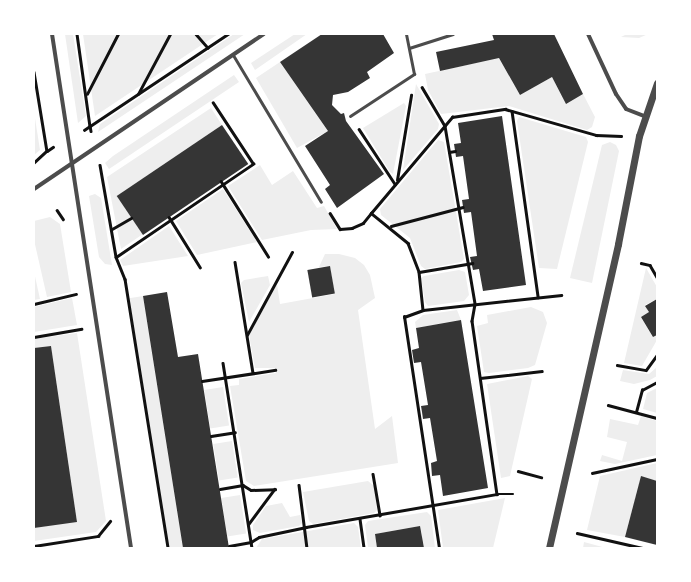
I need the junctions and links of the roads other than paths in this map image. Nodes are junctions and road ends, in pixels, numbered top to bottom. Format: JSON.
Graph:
{"nodes":[{"id":1,"x":52,"y":34,"type":"edge"},
{"id":2,"x":264,"y":34,"type":"edge"},
{"id":3,"x":406,"y":34,"type":"edge"},
{"id":4,"x":451,"y":34,"type":"edge"},
{"id":5,"x":588,"y":34,"type":"edge"},
{"id":6,"x":409,"y":48,"type":"junction"},
{"id":7,"x":233,"y":55,"type":"junction"},
{"id":8,"x":657,"y":83,"type":"edge"},
{"id":9,"x":350,"y":116,"type":"road end"},
{"id":10,"x":644,"y":116,"type":"junction"},
{"id":11,"x":71,"y":166,"type":"junction"},
{"id":12,"x":34,"y":189,"type":"edge"},
{"id":13,"x":321,"y":202,"type":"dead end"},
{"id":14,"x":131,"y":548,"type":"edge"},
{"id":15,"x":549,"y":548,"type":"edge"}],
"edges":[{"from":1,"to":11,"type":"street"},
{"from":2,"to":7,"type":"street"},
{"from":3,"to":6,"type":"lane"},
{"from":4,"to":6,"type":"lane"},
{"from":5,"to":10,"type":"street"},
{"from":6,"to":9,"type":"lane"},
{"from":7,"to":11,"type":"street"},
{"from":7,"to":13,"type":"lane"},
{"from":8,"to":10,"type":"street"},
{"from":10,"to":15,"type":"street"},
{"from":11,"to":12,"type":"street"},
{"from":11,"to":14,"type":"street"}]}
